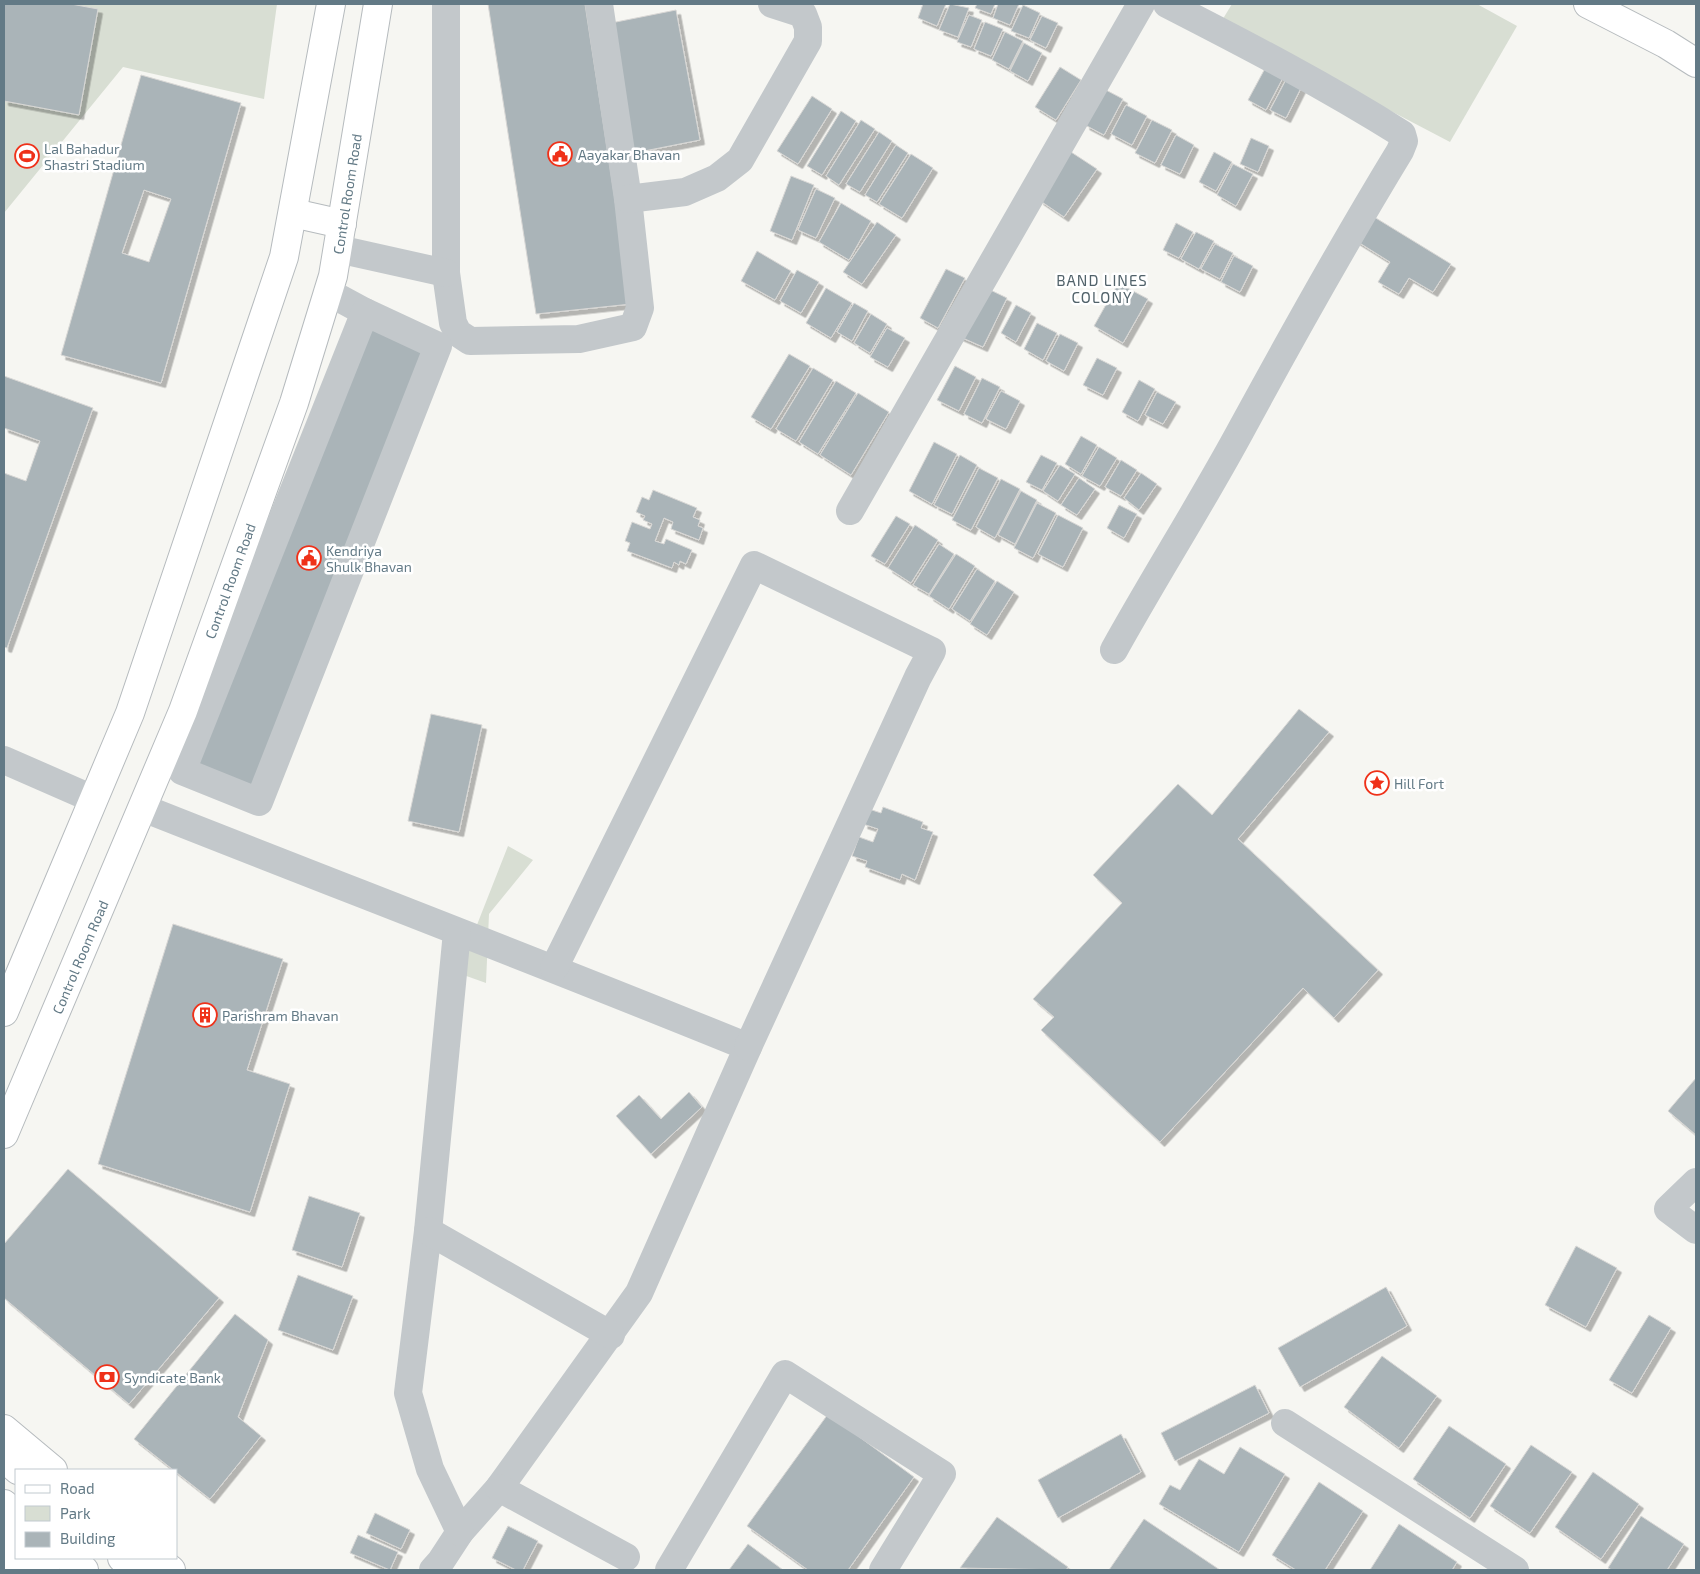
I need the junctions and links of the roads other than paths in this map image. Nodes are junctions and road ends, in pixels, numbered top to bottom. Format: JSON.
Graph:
{"nodes":[{"id":1,"x":331,"y":4,"type":"edge"},
{"id":2,"x":378,"y":4,"type":"edge"},
{"id":3,"x":600,"y":4,"type":"edge"},
{"id":4,"x":772,"y":4,"type":"edge"},
{"id":5,"x":1141,"y":4,"type":"edge"},
{"id":6,"x":1167,"y":4,"type":"edge"},
{"id":7,"x":1588,"y":4,"type":"edge"},
{"id":8,"x":441,"y":5,"type":"edge"},
{"id":9,"x":1696,"y":63,"type":"edge"},
{"id":10,"x":628,"y":199,"type":"junction"},
{"id":11,"x":293,"y":213,"type":"junction"},
{"id":12,"x":342,"y":241,"type":"junction"},
{"id":13,"x":446,"y":272,"type":"junction"},
{"id":14,"x":331,"y":294,"type":"junction"},
{"id":15,"x":365,"y":312,"type":"junction"},
{"id":16,"x":850,"y":511,"type":"dead end"},
{"id":17,"x":1114,"y":650,"type":"dead end"},
{"id":18,"x":4,"y":760,"type":"edge"},
{"id":19,"x":171,"y":766,"type":"junction"},
{"id":20,"x":94,"y":799,"type":"junction"},
{"id":21,"x":143,"y":808,"type":"junction"},
{"id":22,"x":457,"y":932,"type":"junction"},
{"id":23,"x":554,"y":968,"type":"junction"},
{"id":24,"x":4,"y":1012,"type":"edge"},
{"id":25,"x":748,"y":1047,"type":"junction"},
{"id":26,"x":4,"y":1134,"type":"edge"},
{"id":27,"x":1696,"y":1182,"type":"edge"},
{"id":28,"x":1696,"y":1230,"type":"edge"},
{"id":29,"x":428,"y":1231,"type":"junction"},
{"id":30,"x":611,"y":1334,"type":"junction"},
{"id":31,"x":1285,"y":1423,"type":"dead end"},
{"id":32,"x":4,"y":1429,"type":"edge"},
{"id":33,"x":4,"y":1458,"type":"edge"},
{"id":34,"x":17,"y":1469,"type":"edge"},
{"id":35,"x":52,"y":1469,"type":"edge"},
{"id":36,"x":499,"y":1488,"type":"junction"},
{"id":37,"x":4,"y":1504,"type":"edge"},
{"id":38,"x":15,"y":1513,"type":"edge"},
{"id":39,"x":4,"y":1530,"type":"edge"},
{"id":40,"x":460,"y":1532,"type":"junction"},
{"id":41,"x":15,"y":1540,"type":"edge"},
{"id":42,"x":626,"y":1557,"type":"dead end"},
{"id":43,"x":24,"y":1559,"type":"edge"},
{"id":44,"x":123,"y":1559,"type":"edge"},
{"id":45,"x":157,"y":1559,"type":"edge"},
{"id":46,"x":50,"y":1563,"type":"edge"},
{"id":47,"x":442,"y":1567,"type":"edge"},
{"id":48,"x":84,"y":1570,"type":"edge"},
{"id":49,"x":136,"y":1570,"type":"edge"},
{"id":50,"x":171,"y":1570,"type":"edge"},
{"id":51,"x":669,"y":1570,"type":"edge"},
{"id":52,"x":882,"y":1570,"type":"edge"},
{"id":53,"x":1514,"y":1570,"type":"edge"}],
"edges":[{"from":1,"to":11,"type":"main road"},
{"from":2,"to":12,"type":"main road","name":"Control Room Road"},
{"from":3,"to":10,"type":"street"},
{"from":4,"to":10,"type":"street"},
{"from":5,"to":16,"type":"street"},
{"from":6,"to":17,"type":"street"},
{"from":7,"to":9,"type":"main road"},
{"from":8,"to":13,"type":"street"},
{"from":10,"to":13,"type":"street"},
{"from":11,"to":12,"type":"main road"},
{"from":11,"to":20,"type":"main road"},
{"from":12,"to":13,"type":"street"},
{"from":12,"to":14,"type":"main road","name":"Control Room Road"},
{"from":14,"to":15,"type":"street"},
{"from":14,"to":19,"type":"main road","name":"Control Room Road"},
{"from":15,"to":19,"type":"street"},
{"from":15,"to":19,"type":"street"},
{"from":18,"to":20,"type":"street"},
{"from":19,"to":21,"type":"main road","name":"Control Room Road"},
{"from":20,"to":24,"type":"main road"},
{"from":21,"to":22,"type":"street"},
{"from":21,"to":26,"type":"main road","name":"Control Room Road"},
{"from":22,"to":23,"type":"street"},
{"from":22,"to":29,"type":"street"},
{"from":23,"to":25,"type":"street"},
{"from":23,"to":25,"type":"street"},
{"from":25,"to":30,"type":"street"},
{"from":27,"to":28,"type":"street"},
{"from":29,"to":30,"type":"street"},
{"from":29,"to":40,"type":"street"},
{"from":30,"to":36,"type":"street"},
{"from":31,"to":53,"type":"street"},
{"from":32,"to":35,"type":"main road"},
{"from":33,"to":34,"type":"main road"},
{"from":36,"to":40,"type":"street"},
{"from":36,"to":42,"type":"street"},
{"from":37,"to":38,"type":"main road"},
{"from":39,"to":41,"type":"main road"},
{"from":40,"to":47,"type":"street"},
{"from":43,"to":46,"type":"main road"},
{"from":44,"to":49,"type":"main road"},
{"from":45,"to":50,"type":"main road"},
{"from":46,"to":48,"type":"main road"},
{"from":51,"to":52,"type":"street"}]}
